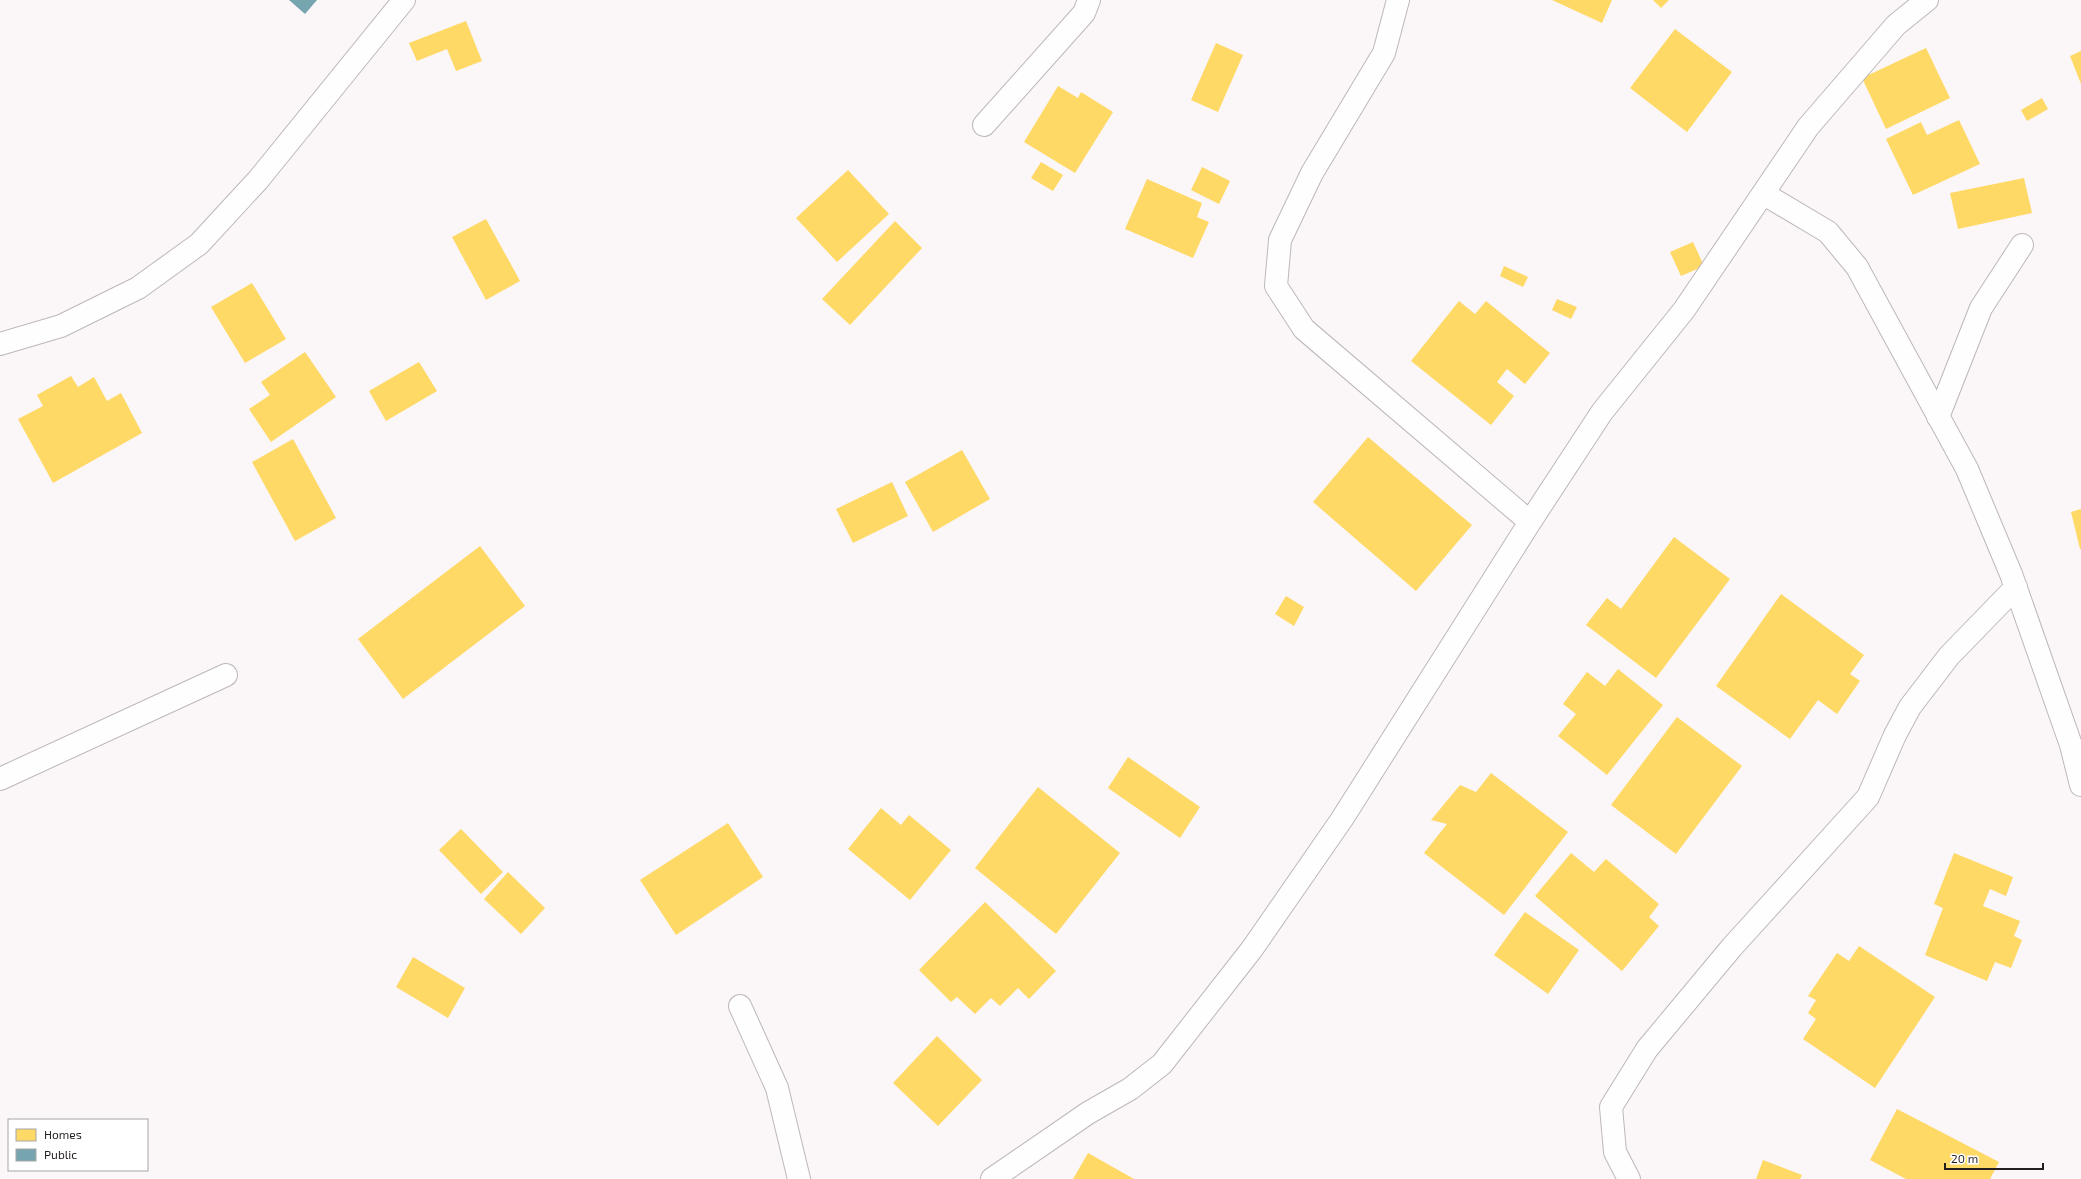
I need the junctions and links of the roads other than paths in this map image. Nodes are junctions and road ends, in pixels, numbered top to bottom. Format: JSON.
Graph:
{"nodes":[{"id":1,"x":404,"y":0,"type":"edge"},
{"id":2,"x":1089,"y":0,"type":"edge"},
{"id":3,"x":1398,"y":0,"type":"edge"},
{"id":4,"x":1927,"y":0,"type":"edge"},
{"id":5,"x":984,"y":125,"type":"dead end"},
{"id":6,"x":1764,"y":194,"type":"junction"},
{"id":7,"x":2022,"y":245,"type":"dead end"},
{"id":8,"x":0,"y":344,"type":"edge"},
{"id":9,"x":1938,"y":416,"type":"junction"},
{"id":10,"x":1530,"y":522,"type":"junction"},
{"id":11,"x":2016,"y":587,"type":"junction"},
{"id":12,"x":226,"y":675,"type":"dead end"},
{"id":13,"x":0,"y":779,"type":"edge"},
{"id":14,"x":2081,"y":785,"type":"edge"},
{"id":15,"x":740,"y":1006,"type":"dead end"},
{"id":16,"x":799,"y":1179,"type":"edge"},
{"id":17,"x":992,"y":1179,"type":"edge"},
{"id":18,"x":1629,"y":1179,"type":"edge"}],
"edges":[{"from":1,"to":8,"type":"street"},
{"from":2,"to":5,"type":"street"},
{"from":3,"to":10,"type":"street"},
{"from":4,"to":6,"type":"street"},
{"from":6,"to":9,"type":"street"},
{"from":6,"to":10,"type":"street"},
{"from":7,"to":9,"type":"street"},
{"from":9,"to":11,"type":"street"},
{"from":10,"to":17,"type":"street"},
{"from":11,"to":14,"type":"street"},
{"from":11,"to":18,"type":"street"},
{"from":12,"to":13,"type":"street"},
{"from":15,"to":16,"type":"street"}]}
